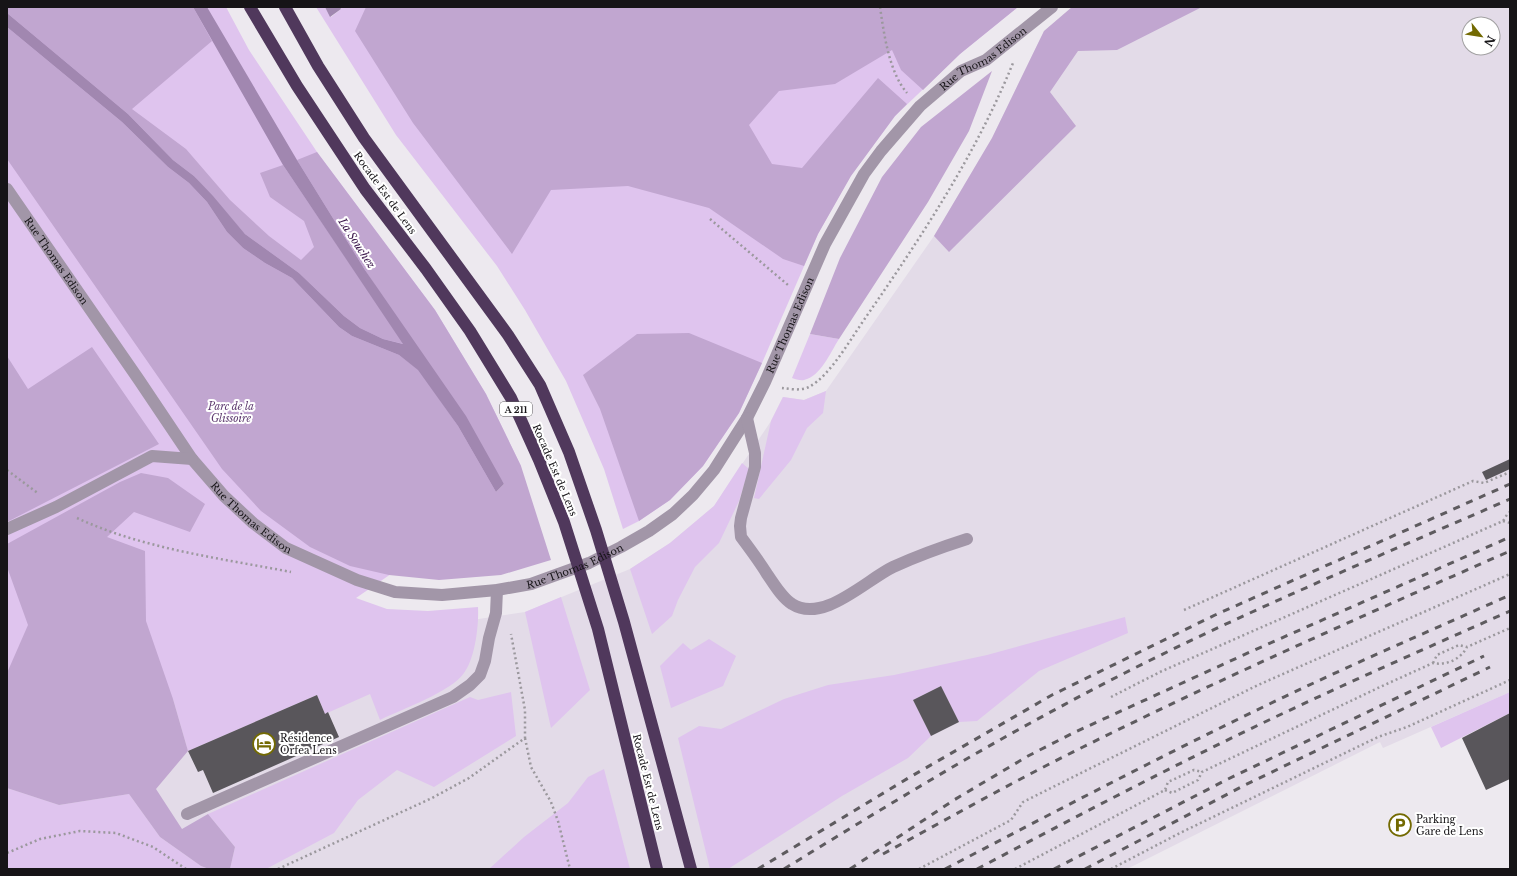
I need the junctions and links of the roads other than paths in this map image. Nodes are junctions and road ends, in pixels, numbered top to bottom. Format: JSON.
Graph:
{"nodes":[{"id":1,"x":250,"y":7,"type":"edge"},
{"id":2,"x":285,"y":7,"type":"edge"},
{"id":3,"x":1052,"y":7,"type":"edge"},
{"id":4,"x":7,"y":189,"type":"edge"},
{"id":5,"x":747,"y":418,"type":"junction"},
{"id":6,"x":192,"y":459,"type":"junction"},
{"id":7,"x":7,"y":529,"type":"edge"},
{"id":8,"x":967,"y":539,"type":"dead end"},
{"id":9,"x":497,"y":590,"type":"junction"},
{"id":10,"x":187,"y":814,"type":"dead end"},
{"id":11,"x":657,"y":869,"type":"edge"},
{"id":12,"x":691,"y":869,"type":"edge"}],
"edges":[{"from":1,"to":11,"type":"highway","name":"Rocade Est de Lens","number":"A 211"},
{"from":2,"to":12,"type":"highway","name":"Rocade Est de Lens","number":"A 211"},
{"from":3,"to":5,"type":"street","name":"Rue Thomas Edison"},
{"from":4,"to":6,"type":"street","name":"Rue Thomas Edison"},
{"from":5,"to":8,"type":"street"},
{"from":5,"to":9,"type":"street","name":"Rue Thomas Edison"},
{"from":6,"to":7,"type":"street"},
{"from":6,"to":9,"type":"street","name":"Rue Thomas Edison"},
{"from":9,"to":10,"type":"street"}]}
